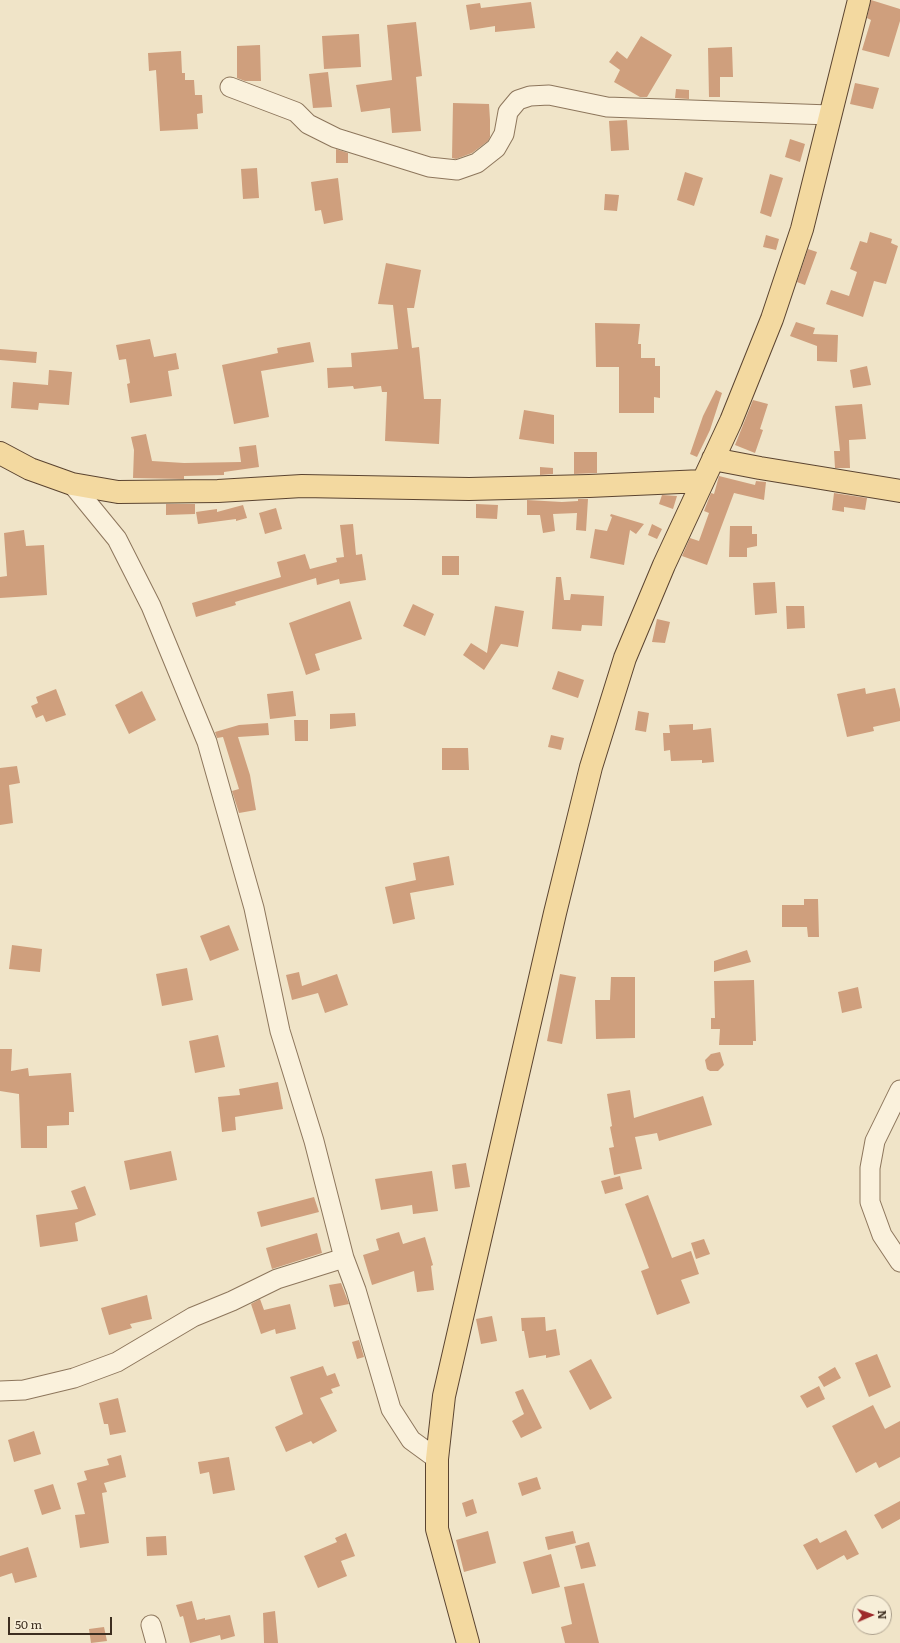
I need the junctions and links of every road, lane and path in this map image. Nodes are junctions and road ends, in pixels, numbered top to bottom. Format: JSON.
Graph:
{"nodes":[{"id":1,"x":859,"y":0,"type":"edge"},
{"id":2,"x":230,"y":87,"type":"dead end"},
{"id":3,"x":830,"y":115,"type":"junction"},
{"id":4,"x":0,"y":453,"type":"edge"},
{"id":5,"x":713,"y":459,"type":"junction"},
{"id":6,"x":703,"y":481,"type":"junction"},
{"id":7,"x":72,"y":484,"type":"junction"},
{"id":8,"x":900,"y":491,"type":"edge"},
{"id":9,"x":900,"y":1090,"type":"edge"},
{"id":10,"x":344,"y":1258,"type":"junction"},
{"id":11,"x":900,"y":1262,"type":"edge"},
{"id":12,"x":0,"y":1391,"type":"edge"},
{"id":13,"x":437,"y":1459,"type":"junction"},
{"id":14,"x":151,"y":1625,"type":"dead end"},
{"id":15,"x":156,"y":1643,"type":"edge"},
{"id":16,"x":468,"y":1643,"type":"edge"}],
"edges":[{"from":1,"to":3,"type":"main road"},
{"from":2,"to":3,"type":"street"},
{"from":3,"to":5,"type":"main road"},
{"from":4,"to":7,"type":"main road"},
{"from":5,"to":6,"type":"main road"},
{"from":5,"to":8,"type":"main road"},
{"from":6,"to":7,"type":"main road"},
{"from":6,"to":13,"type":"main road"},
{"from":7,"to":10,"type":"street"},
{"from":9,"to":11,"type":"street"},
{"from":10,"to":12,"type":"street"},
{"from":10,"to":13,"type":"street"},
{"from":13,"to":16,"type":"main road"},
{"from":14,"to":15,"type":"street"}]}
